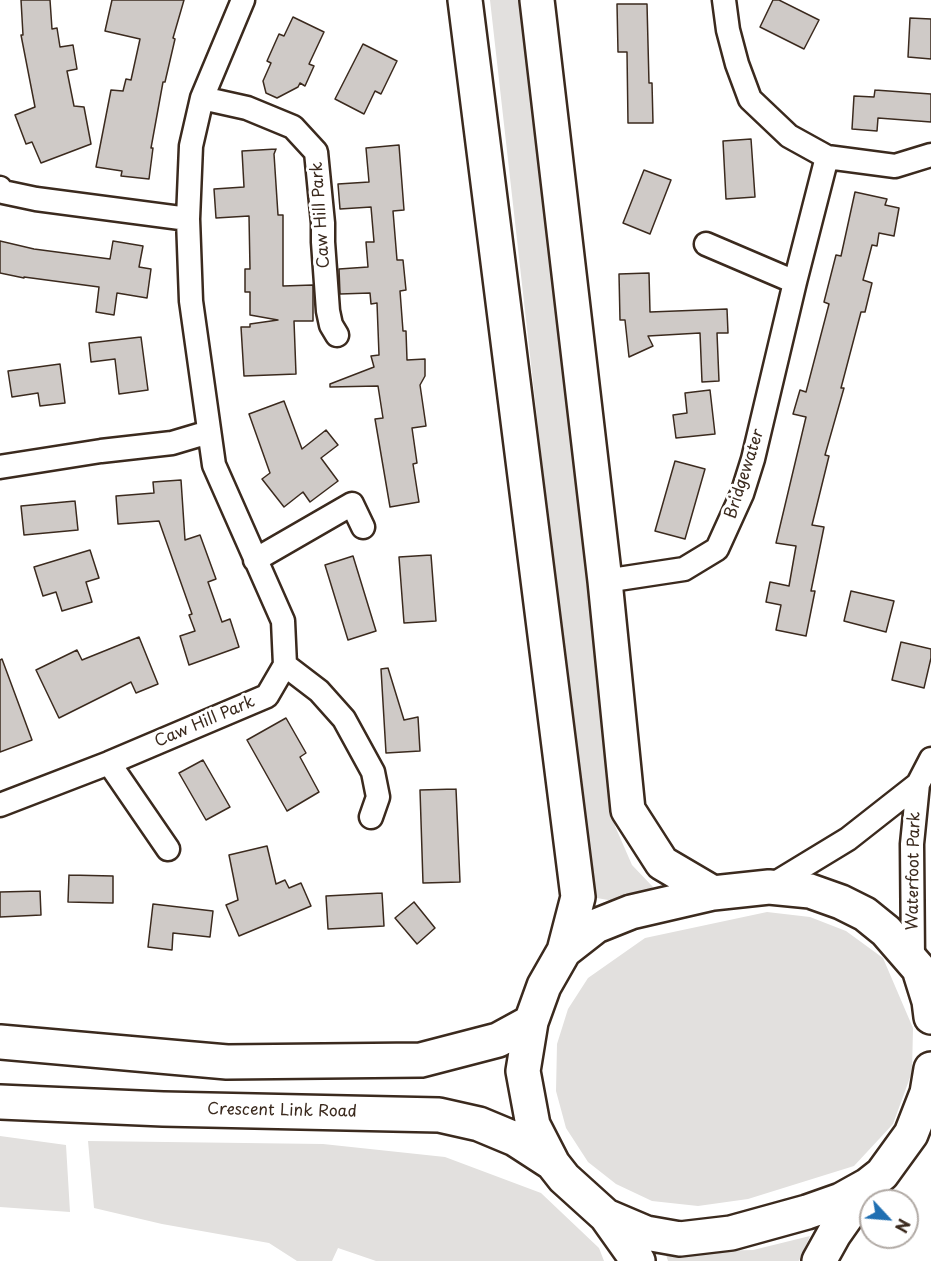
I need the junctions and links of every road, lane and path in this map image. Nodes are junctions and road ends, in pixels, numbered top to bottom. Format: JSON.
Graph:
{"nodes":[{"id":1,"x":243,"y":0,"type":"edge"},
{"id":2,"x":465,"y":0,"type":"edge"},
{"id":3,"x":537,"y":0,"type":"edge"},
{"id":4,"x":724,"y":0,"type":"edge"},
{"id":5,"x":202,"y":98,"type":"junction"},
{"id":6,"x":931,"y":155,"type":"edge"},
{"id":7,"x":827,"y":157,"type":"junction"},
{"id":8,"x":0,"y":188,"type":"edge"},
{"id":9,"x":188,"y":219,"type":"junction"},
{"id":10,"x":706,"y":244,"type":"dead end"},
{"id":11,"x":795,"y":282,"type":"junction"},
{"id":12,"x":337,"y":334,"type":"dead end"},
{"id":13,"x":209,"y":432,"type":"junction"},
{"id":14,"x":0,"y":468,"type":"edge"},
{"id":15,"x":363,"y":527,"type":"dead end"},
{"id":16,"x":255,"y":560,"type":"junction"},
{"id":17,"x":605,"y":580,"type":"junction"},
{"id":18,"x":285,"y":665,"type":"junction"},
{"id":19,"x":931,"y":759,"type":"edge"},
{"id":20,"x":109,"y":763,"type":"junction"},
{"id":21,"x":918,"y":784,"type":"junction"},
{"id":22,"x":0,"y":805,"type":"edge"},
{"id":23,"x":371,"y":817,"type":"dead end"},
{"id":24,"x":168,"y":849,"type":"dead end"},
{"id":25,"x":769,"y":887,"type":"junction"},
{"id":26,"x":713,"y":893,"type":"junction"},
{"id":27,"x":564,"y":951,"type":"junction"},
{"id":28,"x":921,"y":969,"type":"edge"},
{"id":29,"x":931,"y":1017,"type":"edge"},
{"id":30,"x":531,"y":1022,"type":"junction"},
{"id":31,"x":0,"y":1042,"type":"edge"},
{"id":32,"x":931,"y":1069,"type":"edge"},
{"id":33,"x":0,"y":1102,"type":"edge"},
{"id":34,"x":931,"y":1145,"type":"edge"},
{"id":35,"x":553,"y":1164,"type":"junction"},
{"id":36,"x":875,"y":1180,"type":"junction"},
{"id":37,"x":606,"y":1216,"type":"junction"},
{"id":38,"x":638,"y":1261,"type":"edge"},
{"id":39,"x":819,"y":1261,"type":"edge"}],
"edges":[{"from":1,"to":5,"type":"street"},
{"from":2,"to":27,"type":"highway"},
{"from":3,"to":17,"type":"highway"},
{"from":4,"to":7,"type":"street"},
{"from":5,"to":9,"type":"street"},
{"from":5,"to":12,"type":"street","name":"Caw Hill Park"},
{"from":6,"to":7,"type":"street"},
{"from":7,"to":11,"type":"street","name":"Bridgewater"},
{"from":8,"to":9,"type":"street"},
{"from":9,"to":13,"type":"street"},
{"from":10,"to":11,"type":"street"},
{"from":11,"to":17,"type":"street","name":"Bridgewater"},
{"from":13,"to":14,"type":"street"},
{"from":13,"to":16,"type":"street"},
{"from":15,"to":16,"type":"street"},
{"from":16,"to":18,"type":"street"},
{"from":17,"to":26,"type":"highway"},
{"from":18,"to":20,"type":"street","name":"Caw Hill Park"},
{"from":18,"to":23,"type":"street"},
{"from":19,"to":21,"type":"street","name":"Waterfoot Park"},
{"from":20,"to":22,"type":"street","name":"Caw Hill Park"},
{"from":20,"to":24,"type":"street"},
{"from":21,"to":25,"type":"street","name":"Waterfoot Park"},
{"from":21,"to":28,"type":"street","name":"Waterfoot Park"},
{"from":25,"to":26,"type":"highway"},
{"from":25,"to":28,"type":"highway"},
{"from":26,"to":27,"type":"highway"},
{"from":27,"to":30,"type":"highway"},
{"from":28,"to":29,"type":"highway"},
{"from":30,"to":31,"type":"highway"},
{"from":30,"to":35,"type":"highway"},
{"from":32,"to":36,"type":"highway"},
{"from":33,"to":35,"type":"highway","name":"Crescent Link Road"},
{"from":34,"to":36,"type":"highway"},
{"from":35,"to":37,"type":"highway"},
{"from":36,"to":37,"type":"highway"},
{"from":36,"to":39,"type":"highway"},
{"from":37,"to":38,"type":"highway"}]}
